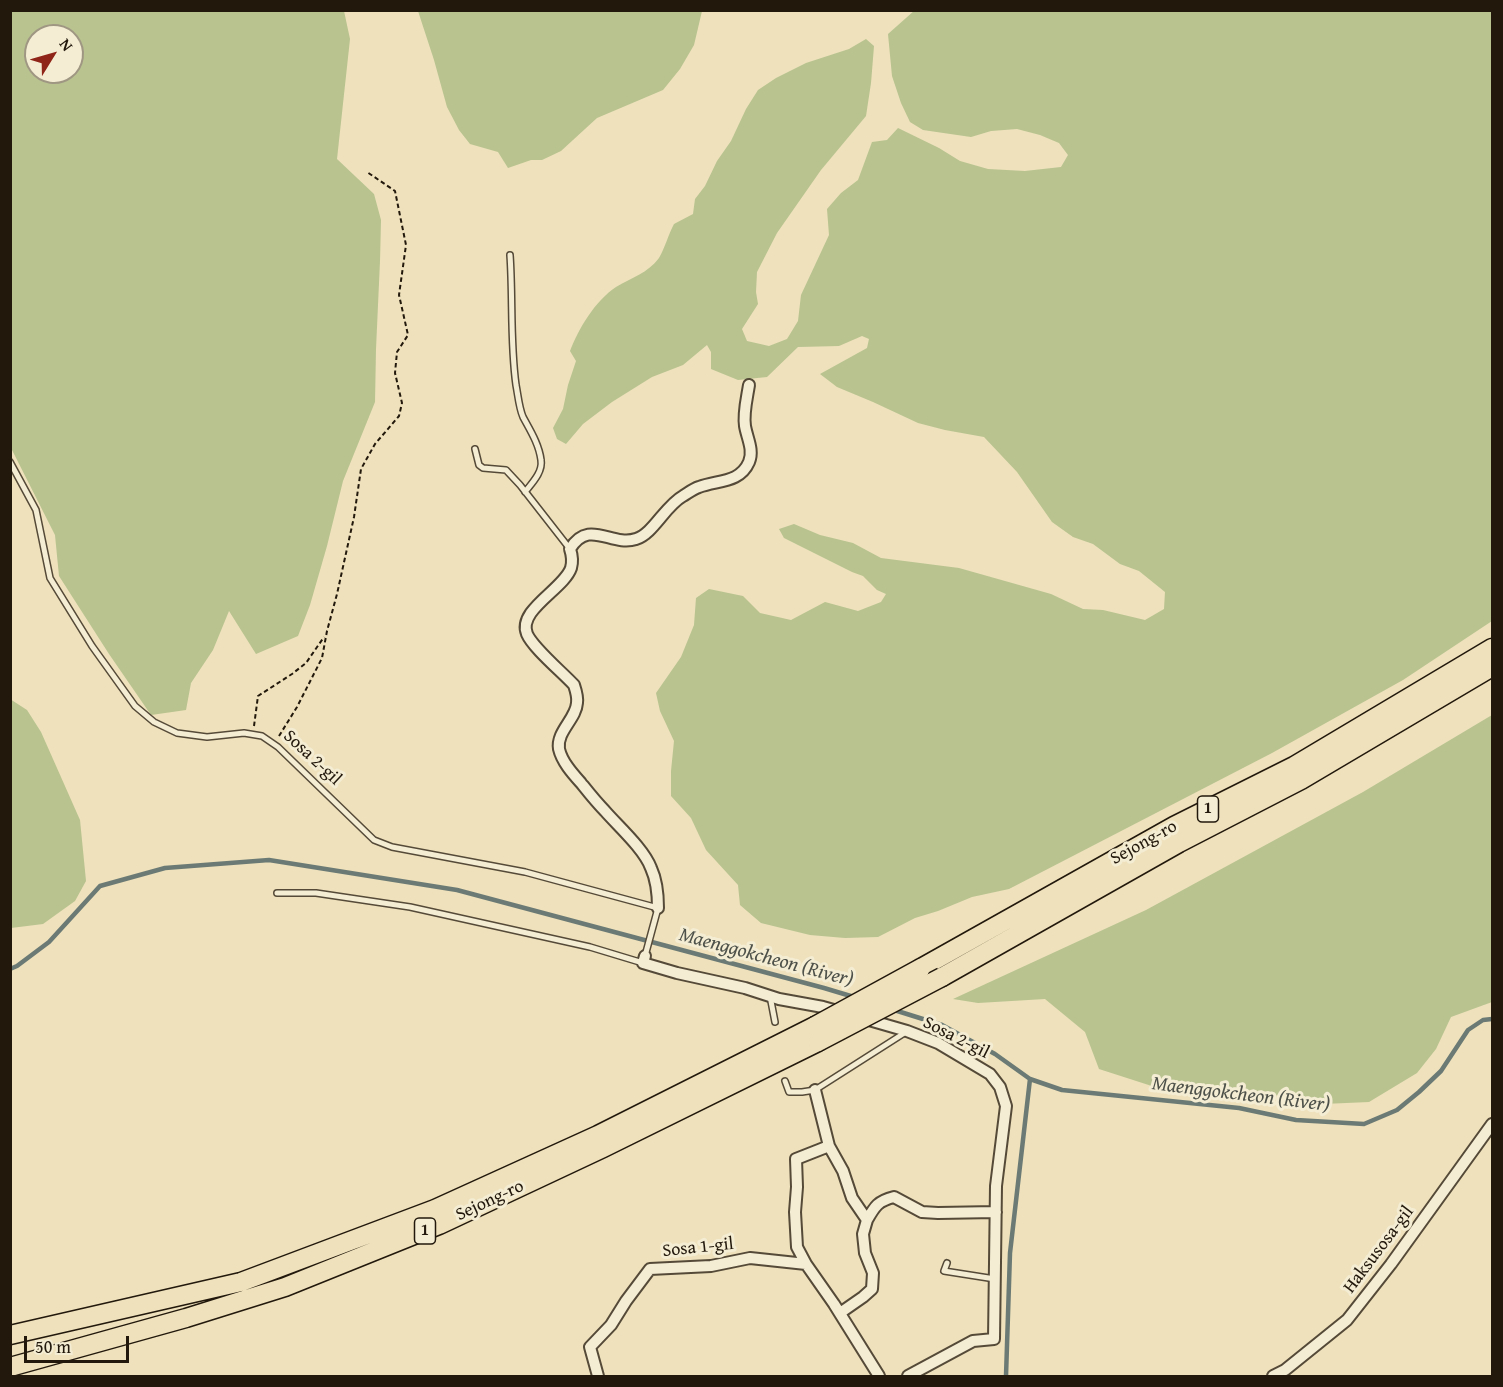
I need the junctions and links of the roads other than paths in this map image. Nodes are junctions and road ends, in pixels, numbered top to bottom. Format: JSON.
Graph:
{"nodes":[{"id":1,"x":510,"y":255,"type":"dead end"},
{"id":2,"x":748,"y":385,"type":"dead end"},
{"id":3,"x":475,"y":449,"type":"dead end"},
{"id":4,"x":10,"y":462,"type":"edge"},
{"id":5,"x":525,"y":492,"type":"junction"},
{"id":6,"x":570,"y":549,"type":"junction"},
{"id":7,"x":1492,"y":648,"type":"edge"},
{"id":8,"x":1492,"y":667,"type":"edge"},
{"id":9,"x":277,"y":894,"type":"dead end"},
{"id":10,"x":657,"y":910,"type":"junction"},
{"id":11,"x":644,"y":959,"type":"junction"},
{"id":12,"x":770,"y":996,"type":"junction"},
{"id":13,"x":775,"y":1022,"type":"dead end"},
{"id":14,"x":907,"y":1031,"type":"junction"},
{"id":15,"x":816,"y":1034,"type":"junction"},
{"id":16,"x":785,"y":1081,"type":"dead end"},
{"id":17,"x":815,"y":1090,"type":"junction"},
{"id":18,"x":1492,"y":1124,"type":"edge"},
{"id":19,"x":830,"y":1146,"type":"junction"},
{"id":20,"x":996,"y":1212,"type":"junction"},
{"id":21,"x":867,"y":1220,"type":"junction"},
{"id":22,"x":947,"y":1263,"type":"dead end"},
{"id":23,"x":806,"y":1264,"type":"junction"},
{"id":24,"x":995,"y":1279,"type":"junction"},
{"id":25,"x":840,"y":1313,"type":"junction"},
{"id":26,"x":10,"y":1335,"type":"edge"},
{"id":27,"x":10,"y":1367,"type":"edge"},
{"id":28,"x":598,"y":1377,"type":"edge"},
{"id":29,"x":879,"y":1377,"type":"edge"},
{"id":30,"x":908,"y":1377,"type":"edge"},
{"id":31,"x":1273,"y":1377,"type":"edge"}],
"edges":[{"from":1,"to":5,"type":"lane"},
{"from":2,"to":6,"type":"street"},
{"from":3,"to":5,"type":"lane"},
{"from":4,"to":10,"type":"lane","name":"Sosa 2-gil"},
{"from":5,"to":6,"type":"lane"},
{"from":6,"to":10,"type":"street"},
{"from":7,"to":15,"type":"main road","name":"Sejong-ro","number":"1","bridge":true},
{"from":8,"to":15,"type":"main road","name":"Sejong-ro","number":"1","bridge":true},
{"from":9,"to":11,"type":"lane"},
{"from":10,"to":11,"type":"lane"},
{"from":11,"to":12,"type":"street","name":"Sosa 2-gil"},
{"from":12,"to":13,"type":"lane"},
{"from":12,"to":14,"type":"street","name":"Sosa 2-gil"},
{"from":14,"to":17,"type":"lane"},
{"from":14,"to":20,"type":"street","name":"Sosa 2-gil"},
{"from":15,"to":26,"type":"main road","name":"Sejong-ro","number":"1"},
{"from":15,"to":27,"type":"main road","name":"Sejong-ro","number":"1"},
{"from":16,"to":17,"type":"lane"},
{"from":17,"to":19,"type":"street"},
{"from":18,"to":31,"type":"street","name":"Haksusosa-gil"},
{"from":19,"to":21,"type":"street"},
{"from":19,"to":23,"type":"street"},
{"from":20,"to":21,"type":"street"},
{"from":20,"to":24,"type":"street","name":"Sosa 2-gil"},
{"from":21,"to":25,"type":"street"},
{"from":22,"to":24,"type":"lane"},
{"from":23,"to":25,"type":"street"},
{"from":23,"to":28,"type":"street","name":"Sosa 1-gil"},
{"from":24,"to":30,"type":"street","name":"Sosa 2-gil"},
{"from":25,"to":29,"type":"street"}]}
